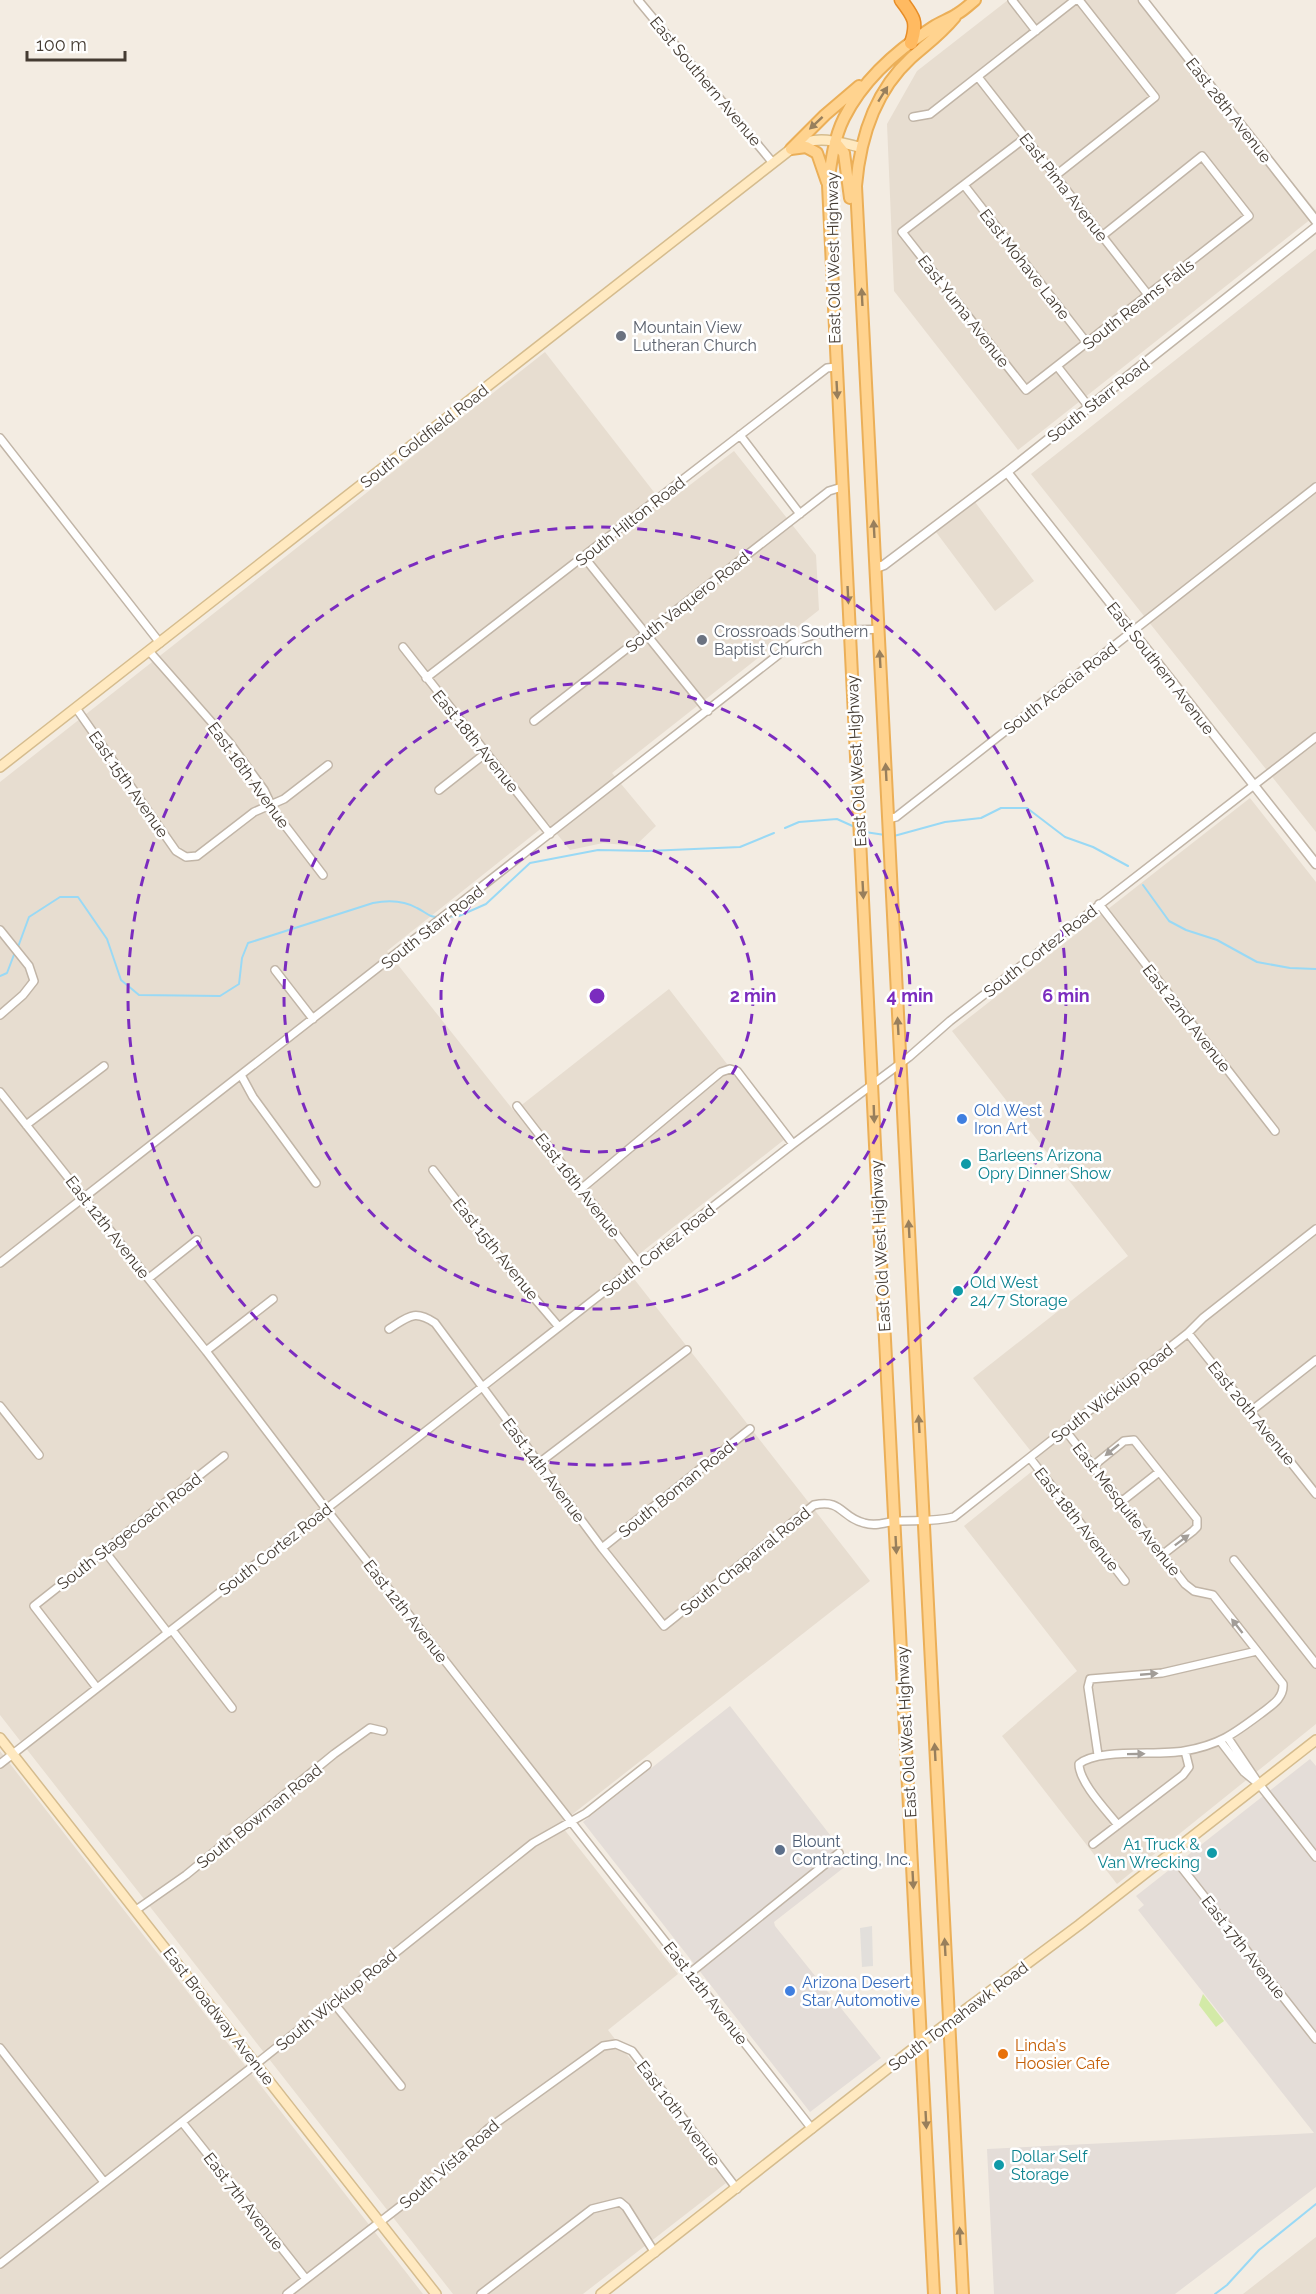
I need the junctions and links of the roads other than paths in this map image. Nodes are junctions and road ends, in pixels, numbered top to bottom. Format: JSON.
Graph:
{"nodes":[{"id":1,"x":638,"y":0,"type":"edge"},
{"id":2,"x":902,"y":0,"type":"edge"},
{"id":3,"x":975,"y":0,"type":"edge"},
{"id":4,"x":1012,"y":0,"type":"edge"},
{"id":5,"x":1077,"y":0,"type":"edge"},
{"id":6,"x":1143,"y":0,"type":"edge"},
{"id":7,"x":957,"y":15,"type":"junction"},
{"id":8,"x":1036,"y":31,"type":"junction"},
{"id":9,"x":911,"y":43,"type":"junction"},
{"id":10,"x":876,"y":73,"type":"junction"},
{"id":11,"x":978,"y":77,"type":"junction"},
{"id":12,"x":913,"y":117,"type":"dead end"},
{"id":13,"x":1025,"y":138,"type":"junction"},
{"id":14,"x":835,"y":142,"type":"junction"},
{"id":15,"x":860,"y":147,"type":"junction"},
{"id":16,"x":791,"y":149,"type":"junction"},
{"id":17,"x":773,"y":163,"type":"junction"},
{"id":18,"x":1055,"y":176,"type":"junction"},
{"id":19,"x":828,"y":185,"type":"junction"},
{"id":20,"x":963,"y":185,"type":"junction"},
{"id":21,"x":1316,"y":221,"type":"edge"},
{"id":22,"x":1316,"y":227,"type":"edge"},
{"id":23,"x":1102,"y":236,"type":"junction"},
{"id":24,"x":859,"y":242,"type":"junction"},
{"id":25,"x":1149,"y":296,"type":"junction"},
{"id":26,"x":1087,"y":343,"type":"junction"},
{"id":27,"x":1057,"y":366,"type":"junction"},
{"id":28,"x":836,"y":367,"type":"junction"},
{"id":29,"x":1026,"y":390,"type":"joint"},
{"id":30,"x":1089,"y":407,"type":"junction"},
{"id":31,"x":740,"y":435,"type":"junction"},
{"id":32,"x":0,"y":438,"type":"edge"},
{"id":33,"x":1007,"y":472,"type":"junction"},
{"id":34,"x":1316,"y":487,"type":"edge"},
{"id":35,"x":842,"y":488,"type":"junction"},
{"id":36,"x":800,"y":514,"type":"junction"},
{"id":37,"x":584,"y":557,"type":"junction"},
{"id":38,"x":876,"y":568,"type":"junction"},
{"id":39,"x":879,"y":629,"type":"junction"},
{"id":40,"x":849,"y":631,"type":"junction"},
{"id":41,"x":1132,"y":631,"type":"junction"},
{"id":42,"x":645,"y":635,"type":"junction"},
{"id":43,"x":160,"y":643,"type":"junction"},
{"id":44,"x":403,"y":647,"type":"dead end"},
{"id":45,"x":149,"y":651,"type":"junction"},
{"id":46,"x":426,"y":678,"type":"junction"},
{"id":47,"x":76,"y":708,"type":"junction"},
{"id":48,"x":708,"y":711,"type":"junction"},
{"id":49,"x":534,"y":721,"type":"dead end"},
{"id":50,"x":1316,"y":737,"type":"edge"},
{"id":51,"x":486,"y":753,"type":"junction"},
{"id":52,"x":328,"y":765,"type":"dead end"},
{"id":53,"x":0,"y":767,"type":"edge"},
{"id":54,"x":1253,"y":785,"type":"junction"},
{"id":55,"x":439,"y":790,"type":"dead end"},
{"id":56,"x":271,"y":804,"type":"junction"},
{"id":57,"x":889,"y":830,"type":"junction"},
{"id":58,"x":550,"y":834,"type":"junction"},
{"id":59,"x":1316,"y":864,"type":"edge"},
{"id":60,"x":323,"y":875,"type":"dead end"},
{"id":61,"x":1099,"y":904,"type":"junction"},
{"id":62,"x":0,"y":930,"type":"edge"},
{"id":63,"x":275,"y":970,"type":"dead end"},
{"id":64,"x":0,"y":1015,"type":"edge"},
{"id":65,"x":313,"y":1019,"type":"junction"},
{"id":66,"x":900,"y":1063,"type":"junction"},
{"id":67,"x":104,"y":1066,"type":"dead end"},
{"id":68,"x":241,"y":1075,"type":"junction"},
{"id":69,"x":873,"y":1082,"type":"junction"},
{"id":70,"x":0,"y":1092,"type":"edge"},
{"id":71,"x":517,"y":1106,"type":"dead end"},
{"id":72,"x":26,"y":1125,"type":"junction"},
{"id":73,"x":1275,"y":1131,"type":"dead end"},
{"id":74,"x":793,"y":1144,"type":"junction"},
{"id":75,"x":434,"y":1170,"type":"dead end"},
{"id":76,"x":316,"y":1183,"type":"dead end"},
{"id":77,"x":581,"y":1189,"type":"junction"},
{"id":78,"x":85,"y":1197,"type":"junction"},
{"id":79,"x":1316,"y":1229,"type":"edge"},
{"id":80,"x":198,"y":1240,"type":"dead end"},
{"id":81,"x":0,"y":1263,"type":"edge"},
{"id":82,"x":639,"y":1264,"type":"junction"},
{"id":83,"x":149,"y":1278,"type":"junction"},
{"id":84,"x":273,"y":1299,"type":"dead end"},
{"id":85,"x":559,"y":1327,"type":"junction"},
{"id":86,"x":389,"y":1329,"type":"dead end"},
{"id":87,"x":1188,"y":1333,"type":"junction"},
{"id":88,"x":687,"y":1350,"type":"dead end"},
{"id":89,"x":206,"y":1351,"type":"junction"},
{"id":90,"x":1316,"y":1360,"type":"edge"},
{"id":91,"x":482,"y":1387,"type":"junction"},
{"id":92,"x":0,"y":1406,"type":"edge"},
{"id":93,"x":1251,"y":1411,"type":"junction"},
{"id":94,"x":750,"y":1429,"type":"dead end"},
{"id":95,"x":1065,"y":1430,"type":"junction"},
{"id":96,"x":39,"y":1455,"type":"dead end"},
{"id":97,"x":224,"y":1456,"type":"dead end"},
{"id":98,"x":1030,"y":1458,"type":"junction"},
{"id":99,"x":539,"y":1463,"type":"junction"},
{"id":100,"x":1093,"y":1466,"type":"junction"},
{"id":101,"x":1159,"y":1472,"type":"junction"},
{"id":102,"x":1315,"y":1490,"type":"edge"},
{"id":103,"x":1121,"y":1502,"type":"junction"},
{"id":104,"x":326,"y":1509,"type":"junction"},
{"id":105,"x":895,"y":1521,"type":"junction"},
{"id":106,"x":923,"y":1521,"type":"junction"},
{"id":107,"x":602,"y":1548,"type":"junction"},
{"id":108,"x":103,"y":1550,"type":"junction"},
{"id":109,"x":1162,"y":1555,"type":"junction"},
{"id":110,"x":1234,"y":1560,"type":"dead end"},
{"id":111,"x":1125,"y":1581,"type":"dead end"},
{"id":112,"x":664,"y":1626,"type":"joint"},
{"id":113,"x":170,"y":1631,"type":"junction"},
{"id":114,"x":1257,"y":1651,"type":"junction"},
{"id":115,"x":1316,"y":1664,"type":"edge"},
{"id":116,"x":97,"y":1688,"type":"junction"},
{"id":117,"x":232,"y":1708,"type":"dead end"},
{"id":118,"x":383,"y":1731,"type":"dead end"},
{"id":119,"x":0,"y":1738,"type":"edge"},
{"id":120,"x":1225,"y":1740,"type":"junction"},
{"id":121,"x":1316,"y":1740,"type":"edge"},
{"id":122,"x":1185,"y":1751,"type":"junction"},
{"id":123,"x":13,"y":1754,"type":"junction"},
{"id":124,"x":1098,"y":1755,"type":"junction"},
{"id":125,"x":0,"y":1764,"type":"edge"},
{"id":126,"x":647,"y":1765,"type":"dead end"},
{"id":127,"x":1259,"y":1784,"type":"junction"},
{"id":128,"x":572,"y":1822,"type":"junction"},
{"id":129,"x":1118,"y":1825,"type":"junction"},
{"id":130,"x":1094,"y":1844,"type":"dead end"},
{"id":131,"x":839,"y":1853,"type":"dead end"},
{"id":132,"x":1171,"y":1854,"type":"junction"},
{"id":133,"x":1316,"y":1857,"type":"edge"},
{"id":134,"x":136,"y":1910,"type":"junction"},
{"id":135,"x":690,"y":1973,"type":"junction"},
{"id":136,"x":333,"y":2002,"type":"junction"},
{"id":137,"x":949,"y":2022,"type":"junction"},
{"id":138,"x":1316,"y":2039,"type":"edge"},
{"id":139,"x":922,"y":2042,"type":"junction"},
{"id":140,"x":616,"y":2044,"type":"joint"},
{"id":141,"x":0,"y":2048,"type":"edge"},
{"id":142,"x":256,"y":2064,"type":"junction"},
{"id":143,"x":401,"y":2086,"type":"dead end"},
{"id":144,"x":182,"y":2122,"type":"junction"},
{"id":145,"x":812,"y":2129,"type":"junction"},
{"id":146,"x":104,"y":2182,"type":"junction"},
{"id":147,"x":737,"y":2189,"type":"junction"},
{"id":148,"x":380,"y":2222,"type":"junction"},
{"id":149,"x":655,"y":2253,"type":"junction"},
{"id":150,"x":0,"y":2264,"type":"edge"},
{"id":151,"x":306,"y":2279,"type":"junction"},
{"id":152,"x":288,"y":2294,"type":"edge"},
{"id":153,"x":436,"y":2294,"type":"edge"},
{"id":154,"x":481,"y":2294,"type":"edge"},
{"id":155,"x":601,"y":2294,"type":"edge"},
{"id":156,"x":934,"y":2294,"type":"edge"},
{"id":157,"x":963,"y":2294,"type":"edge"}],
"edges":[{"from":1,"to":17,"type":"street","name":"East Southern Avenue"},
{"from":2,"to":9,"type":"highway"},
{"from":3,"to":7,"type":"main road"},
{"from":4,"to":8,"type":"street"},
{"from":5,"to":8,"type":"street"},
{"from":5,"to":18,"type":"street"},
{"from":6,"to":21,"type":"street","name":"East 28th Avenue"},
{"from":7,"to":9,"type":"main road","name":"East Old West Highway"},
{"from":15,"to":7,"type":"main road","name":"East Old West Highway","one_way":true},
{"from":8,"to":11,"type":"street"},
{"from":9,"to":10,"type":"main road","name":"East Old West Highway"},
{"from":10,"to":14,"type":"main road","name":"East Old West Highway"},
{"from":10,"to":16,"type":"main road","one_way":true},
{"from":11,"to":12,"type":"street"},
{"from":11,"to":13,"type":"street","name":"East Pima Avenue"},
{"from":13,"to":18,"type":"street","name":"East Pima Avenue"},
{"from":13,"to":20,"type":"street"},
{"from":14,"to":15,"type":"main road","name":"South Goldfield Road"},
{"from":14,"to":16,"type":"main road","name":"South Goldfield Road"},
{"from":14,"to":19,"type":"main road","name":"East Old West Highway"},
{"from":14,"to":24,"type":"main road"},
{"from":15,"to":24,"type":"main road","name":"East Old West Highway"},
{"from":16,"to":17,"type":"main road","name":"South Goldfield Road"},
{"from":16,"to":19,"type":"main road"},
{"from":17,"to":43,"type":"main road","name":"South Goldfield Road"},
{"from":18,"to":23,"type":"street","name":"East Pima Avenue"},
{"from":19,"to":28,"type":"main road","name":"East Old West Highway"},
{"from":20,"to":26,"type":"street","name":"East Mohave Lane"},
{"from":20,"to":29,"type":"street","name":"East Yuma Avenue"},
{"from":22,"to":30,"type":"street","name":"South Starr Road"},
{"from":23,"to":25,"type":"street","name":"East Pima Avenue"},
{"from":23,"to":25,"type":"street","name":"South Reams Falls"},
{"from":38,"to":24,"type":"main road","name":"East Old West Highway","one_way":true},
{"from":25,"to":26,"type":"street","name":"South Reams Falls"},
{"from":26,"to":27,"type":"street","name":"South Reams Falls"},
{"from":27,"to":29,"type":"street","name":"South Reams Falls"},
{"from":27,"to":30,"type":"street"},
{"from":28,"to":31,"type":"street","name":"South Hilton Road"},
{"from":28,"to":35,"type":"main road","name":"East Old West Highway","one_way":true},
{"from":30,"to":33,"type":"street","name":"South Starr Road"},
{"from":31,"to":36,"type":"street"},
{"from":31,"to":37,"type":"street","name":"South Hilton Road"},
{"from":32,"to":43,"type":"street"},
{"from":33,"to":38,"type":"street","name":"South Starr Road"},
{"from":33,"to":41,"type":"street","name":"East Southern Avenue"},
{"from":34,"to":41,"type":"street","name":"South Acacia Road"},
{"from":35,"to":36,"type":"street","name":"South Vaquero Road"},
{"from":35,"to":40,"type":"main road","name":"East Old West Highway","one_way":true},
{"from":36,"to":42,"type":"street","name":"South Vaquero Road"},
{"from":37,"to":42,"type":"street"},
{"from":37,"to":46,"type":"street","name":"South Hilton Road"},
{"from":38,"to":39,"type":"main road","name":"East Old West Highway"},
{"from":39,"to":40,"type":"street","name":"South Starr Road"},
{"from":57,"to":39,"type":"main road","name":"East Old West Highway","one_way":true},
{"from":40,"to":48,"type":"street","name":"South Starr Road"},
{"from":40,"to":69,"type":"main road","name":"East Old West Highway","one_way":true},
{"from":41,"to":54,"type":"street","name":"East Southern Avenue"},
{"from":41,"to":57,"type":"street","name":"South Acacia Road"},
{"from":42,"to":48,"type":"street"},
{"from":42,"to":49,"type":"street","name":"South Vaquero Road"},
{"from":43,"to":45,"type":"main road","name":"South Goldfield Road"},
{"from":44,"to":46,"type":"street","name":"East 18th Avenue"},
{"from":45,"to":47,"type":"main road","name":"South Goldfield Road"},
{"from":45,"to":56,"type":"street","name":"East 16th Avenue"},
{"from":46,"to":51,"type":"street","name":"East 18th Avenue"},
{"from":47,"to":53,"type":"main road","name":"South Goldfield Road"},
{"from":47,"to":56,"type":"street","name":"East 15th Avenue"},
{"from":48,"to":58,"type":"street","name":"South Starr Road"},
{"from":50,"to":54,"type":"street","name":"South Cortez Road"},
{"from":51,"to":55,"type":"street"},
{"from":51,"to":58,"type":"street","name":"East 18th Avenue"},
{"from":52,"to":56,"type":"street"},
{"from":54,"to":59,"type":"street","name":"East Southern Avenue"},
{"from":54,"to":61,"type":"street","name":"South Cortez Road"},
{"from":56,"to":60,"type":"street","name":"East 16th Avenue"},
{"from":66,"to":57,"type":"main road","name":"East Old West Highway","one_way":true},
{"from":58,"to":65,"type":"street","name":"South Starr Road"},
{"from":61,"to":66,"type":"street","name":"South Cortez Road"},
{"from":61,"to":73,"type":"street","name":"East 22nd Avenue"},
{"from":62,"to":64,"type":"street"},
{"from":63,"to":65,"type":"street"},
{"from":65,"to":68,"type":"street","name":"South Starr Road"},
{"from":66,"to":69,"type":"street","name":"South Cortez Road"},
{"from":106,"to":66,"type":"main road","name":"East Old West Highway","one_way":true},
{"from":67,"to":72,"type":"street"},
{"from":68,"to":76,"type":"street"},
{"from":68,"to":78,"type":"street","name":"South Starr Road"},
{"from":69,"to":74,"type":"street","name":"South Cortez Road"},
{"from":69,"to":105,"type":"main road","name":"East Old West Highway","one_way":true},
{"from":70,"to":72,"type":"street","name":"East 12th Avenue"},
{"from":71,"to":77,"type":"street","name":"East 16th Avenue"},
{"from":72,"to":78,"type":"street","name":"East 12th Avenue"},
{"from":74,"to":77,"type":"street"},
{"from":74,"to":82,"type":"street","name":"South Cortez Road"},
{"from":75,"to":85,"type":"street","name":"East 15th Avenue"},
{"from":77,"to":82,"type":"street","name":"East 16th Avenue"},
{"from":78,"to":81,"type":"street","name":"South Starr Road"},
{"from":78,"to":83,"type":"street","name":"East 12th Avenue"},
{"from":79,"to":87,"type":"street","name":"South Wickiup Road"},
{"from":80,"to":83,"type":"street"},
{"from":82,"to":85,"type":"street","name":"South Cortez Road"},
{"from":83,"to":89,"type":"street","name":"East 12th Avenue"},
{"from":84,"to":89,"type":"street"},
{"from":85,"to":91,"type":"street","name":"South Cortez Road"},
{"from":86,"to":91,"type":"street","name":"East 14th Avenue"},
{"from":87,"to":93,"type":"street","name":"East 20th Avenue"},
{"from":87,"to":95,"type":"street","name":"South Wickiup Road"},
{"from":88,"to":99,"type":"street"},
{"from":89,"to":104,"type":"street","name":"East 12th Avenue"},
{"from":90,"to":93,"type":"street"},
{"from":91,"to":99,"type":"street","name":"East 14th Avenue"},
{"from":91,"to":104,"type":"street","name":"South Cortez Road"},
{"from":92,"to":96,"type":"street"},
{"from":93,"to":102,"type":"street","name":"East 20th Avenue"},
{"from":94,"to":107,"type":"street","name":"South Boman Road"},
{"from":95,"to":98,"type":"street","name":"South Wickiup Road"},
{"from":95,"to":100,"type":"street","name":"East Mesquite Avenue"},
{"from":97,"to":108,"type":"street","name":"South Stagecoach Road"},
{"from":98,"to":106,"type":"street","name":"South Wickiup Road"},
{"from":98,"to":111,"type":"street","name":"East 18th Avenue"},
{"from":99,"to":107,"type":"street","name":"East 14th Avenue"},
{"from":101,"to":100,"type":"street","one_way":true},
{"from":100,"to":103,"type":"street","name":"East Mesquite Avenue"},
{"from":101,"to":103,"type":"street"},
{"from":109,"to":101,"type":"street","one_way":true},
{"from":103,"to":109,"type":"street","name":"East Mesquite Avenue"},
{"from":104,"to":113,"type":"street","name":"South Cortez Road"},
{"from":104,"to":128,"type":"street","name":"East 12th Avenue"},
{"from":105,"to":106,"type":"street","name":"South Wickiup Road"},
{"from":105,"to":112,"type":"street","name":"South Chaparral Road"},
{"from":105,"to":139,"type":"main road","name":"East Old West Highway","one_way":true},
{"from":137,"to":106,"type":"main road","name":"East Old West Highway","one_way":true},
{"from":107,"to":112,"type":"street","name":"East 14th Avenue"},
{"from":108,"to":113,"type":"street"},
{"from":108,"to":116,"type":"street","name":"South Stagecoach Road"},
{"from":114,"to":109,"type":"street","name":"East Mesquite Avenue","one_way":true},
{"from":110,"to":115,"type":"street"},
{"from":113,"to":116,"type":"street","name":"South Cortez Road"},
{"from":113,"to":117,"type":"street"},
{"from":114,"to":120,"type":"street","name":"East Mesquite Avenue"},
{"from":124,"to":114,"type":"street","one_way":true},
{"from":116,"to":123,"type":"street","name":"South Cortez Road"},
{"from":118,"to":134,"type":"street","name":"South Bowman Road"},
{"from":119,"to":123,"type":"main road","name":"East Broadway Avenue"},
{"from":120,"to":122,"type":"street"},
{"from":120,"to":127,"type":"street"},
{"from":121,"to":127,"type":"main road","name":"South Tomahawk Road"},
{"from":124,"to":122,"type":"street","one_way":true},
{"from":122,"to":129,"type":"street"},
{"from":123,"to":125,"type":"street","name":"South Cortez Road"},
{"from":123,"to":134,"type":"main road","name":"East Broadway Avenue"},
{"from":124,"to":129,"type":"street"},
{"from":126,"to":128,"type":"street","name":"South Wickiup Road"},
{"from":127,"to":132,"type":"main road","name":"South Tomahawk Road"},
{"from":127,"to":133,"type":"street"},
{"from":128,"to":135,"type":"street","name":"East 12th Avenue"},
{"from":128,"to":136,"type":"street","name":"South Wickiup Road"},
{"from":129,"to":130,"type":"street"},
{"from":131,"to":135,"type":"street"},
{"from":132,"to":137,"type":"main road","name":"South Tomahawk Road"},
{"from":132,"to":138,"type":"street","name":"East 17th Avenue"},
{"from":134,"to":142,"type":"main road","name":"East Broadway Avenue"},
{"from":135,"to":145,"type":"street","name":"East 12th Avenue"},
{"from":136,"to":142,"type":"street","name":"South Wickiup Road"},
{"from":136,"to":143,"type":"street"},
{"from":137,"to":139,"type":"main road","name":"South Tomahawk Road"},
{"from":157,"to":137,"type":"main road","name":"East Old West Highway","one_way":true},
{"from":139,"to":145,"type":"main road","name":"South Tomahawk Road"},
{"from":139,"to":156,"type":"main road","name":"East Old West Highway","one_way":true},
{"from":140,"to":147,"type":"street","name":"East 10th Avenue"},
{"from":140,"to":148,"type":"street","name":"South Vista Road"},
{"from":141,"to":146,"type":"street"},
{"from":142,"to":144,"type":"street","name":"South Wickiup Road"},
{"from":142,"to":148,"type":"main road","name":"East Broadway Avenue"},
{"from":144,"to":146,"type":"street","name":"South Wickiup Road"},
{"from":144,"to":151,"type":"street","name":"East 7th Avenue"},
{"from":145,"to":147,"type":"main road","name":"South Tomahawk Road"},
{"from":146,"to":150,"type":"street","name":"South Wickiup Road"},
{"from":147,"to":149,"type":"main road","name":"South Tomahawk Road"},
{"from":148,"to":151,"type":"street","name":"South Vista Road"},
{"from":148,"to":153,"type":"main road","name":"East Broadway Avenue"},
{"from":149,"to":154,"type":"street"},
{"from":149,"to":155,"type":"main road","name":"South Tomahawk Road"},
{"from":151,"to":152,"type":"street","name":"South Vista Road"}]}
